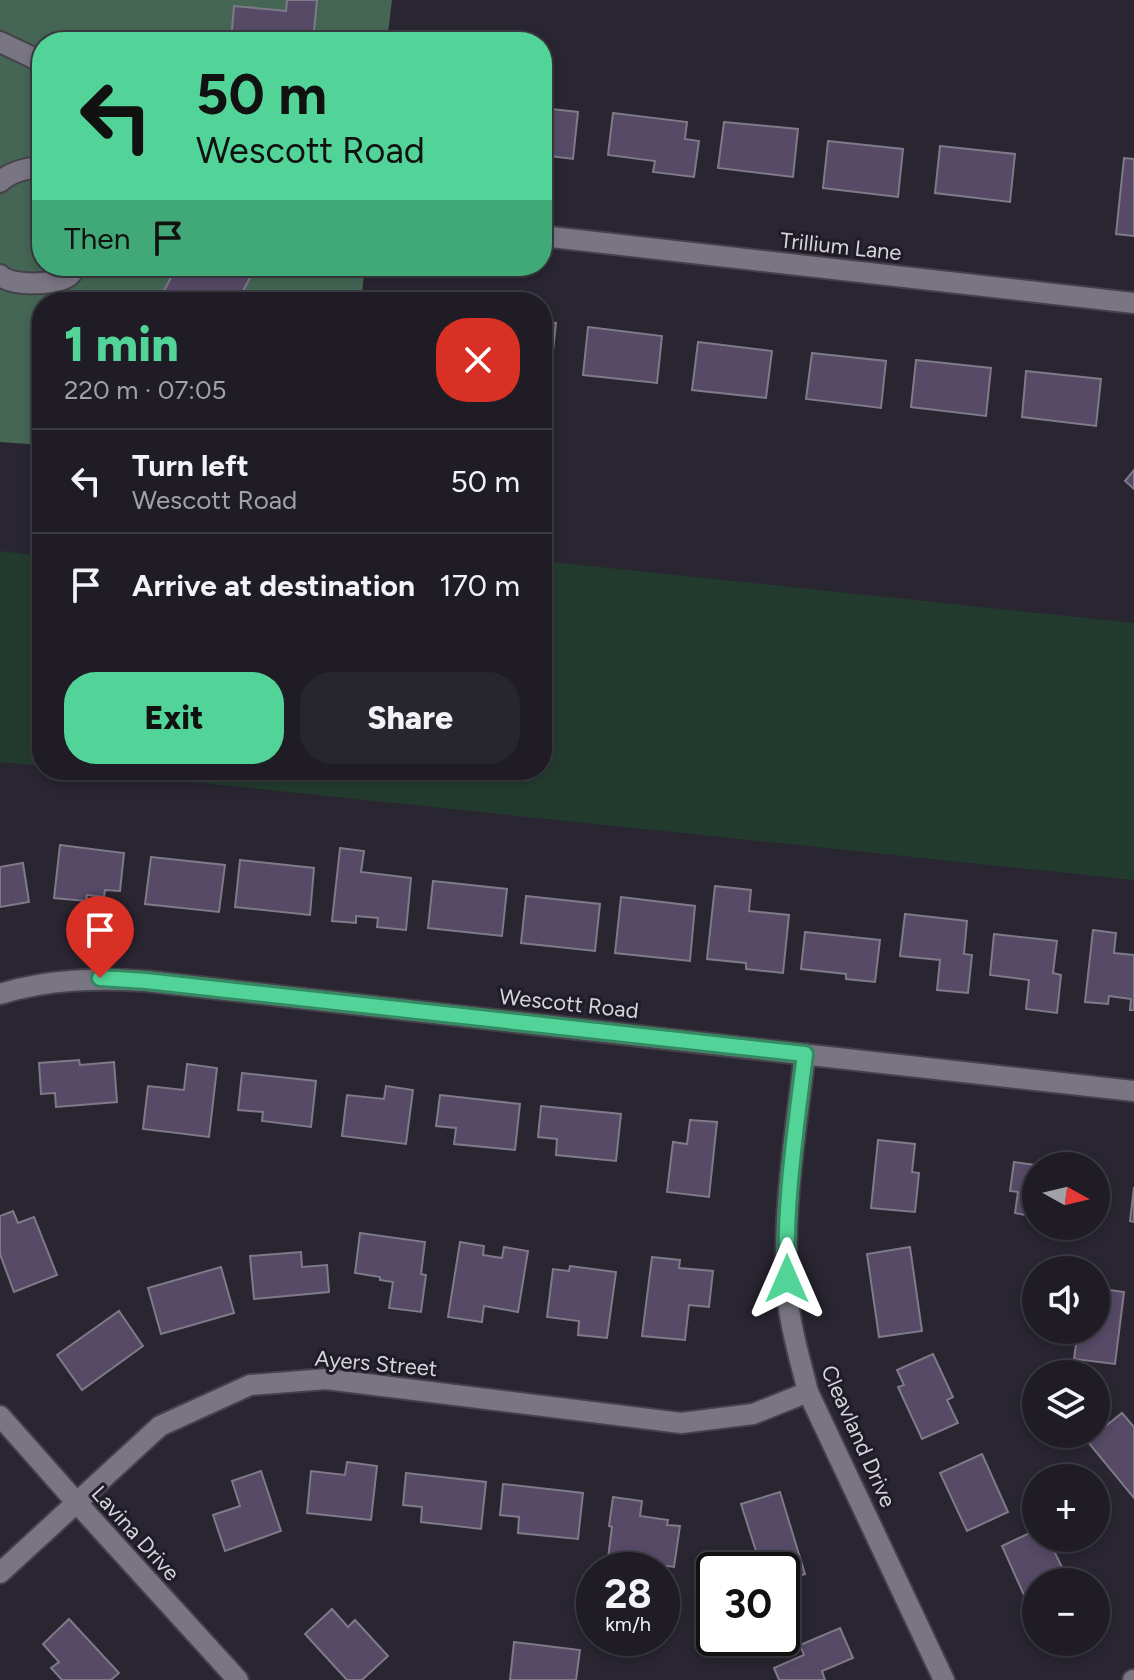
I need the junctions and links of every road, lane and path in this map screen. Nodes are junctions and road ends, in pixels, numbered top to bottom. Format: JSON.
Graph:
{"nodes":[{"id":1,"x":0,"y":42,"type":"edge"},
{"id":2,"x":32,"y":57,"type":"edge"},
{"id":3,"x":32,"y":167,"type":"edge"},
{"id":4,"x":0,"y":182,"type":"edge"},
{"id":5,"x":552,"y":237,"type":"edge"},
{"id":6,"x":0,"y":275,"type":"edge"},
{"id":7,"x":69,"y":276,"type":"edge"},
{"id":8,"x":1134,"y":303,"type":"edge"},
{"id":9,"x":0,"y":994,"type":"edge"},
{"id":10,"x":805,"y":1054,"type":"junction"},
{"id":11,"x":1134,"y":1091,"type":"edge"},
{"id":12,"x":808,"y":1392,"type":"junction"},
{"id":13,"x":0,"y":1416,"type":"edge"},
{"id":14,"x":77,"y":1503,"type":"junction"},
{"id":15,"x":0,"y":1573,"type":"edge"},
{"id":16,"x":238,"y":1680,"type":"edge"},
{"id":17,"x":944,"y":1680,"type":"edge"}],
"edges":[{"from":1,"to":2,"type":"street"},
{"from":3,"to":4,"type":"street"},
{"from":5,"to":8,"type":"street","name":"Trillium Lane"},
{"from":6,"to":7,"type":"street"},
{"from":9,"to":10,"type":"street","name":"Wescott Road"},
{"from":10,"to":11,"type":"street","name":"Wescott Road"},
{"from":10,"to":12,"type":"street","name":"Cleavland Drive"},
{"from":12,"to":14,"type":"street","name":"Ayers Street"},
{"from":12,"to":17,"type":"street","name":"Cleavland Drive"},
{"from":13,"to":14,"type":"street","name":"Lavina Drive"},
{"from":14,"to":15,"type":"street","name":"Ayers Street"},
{"from":14,"to":16,"type":"street","name":"Lavina Drive"}]}
